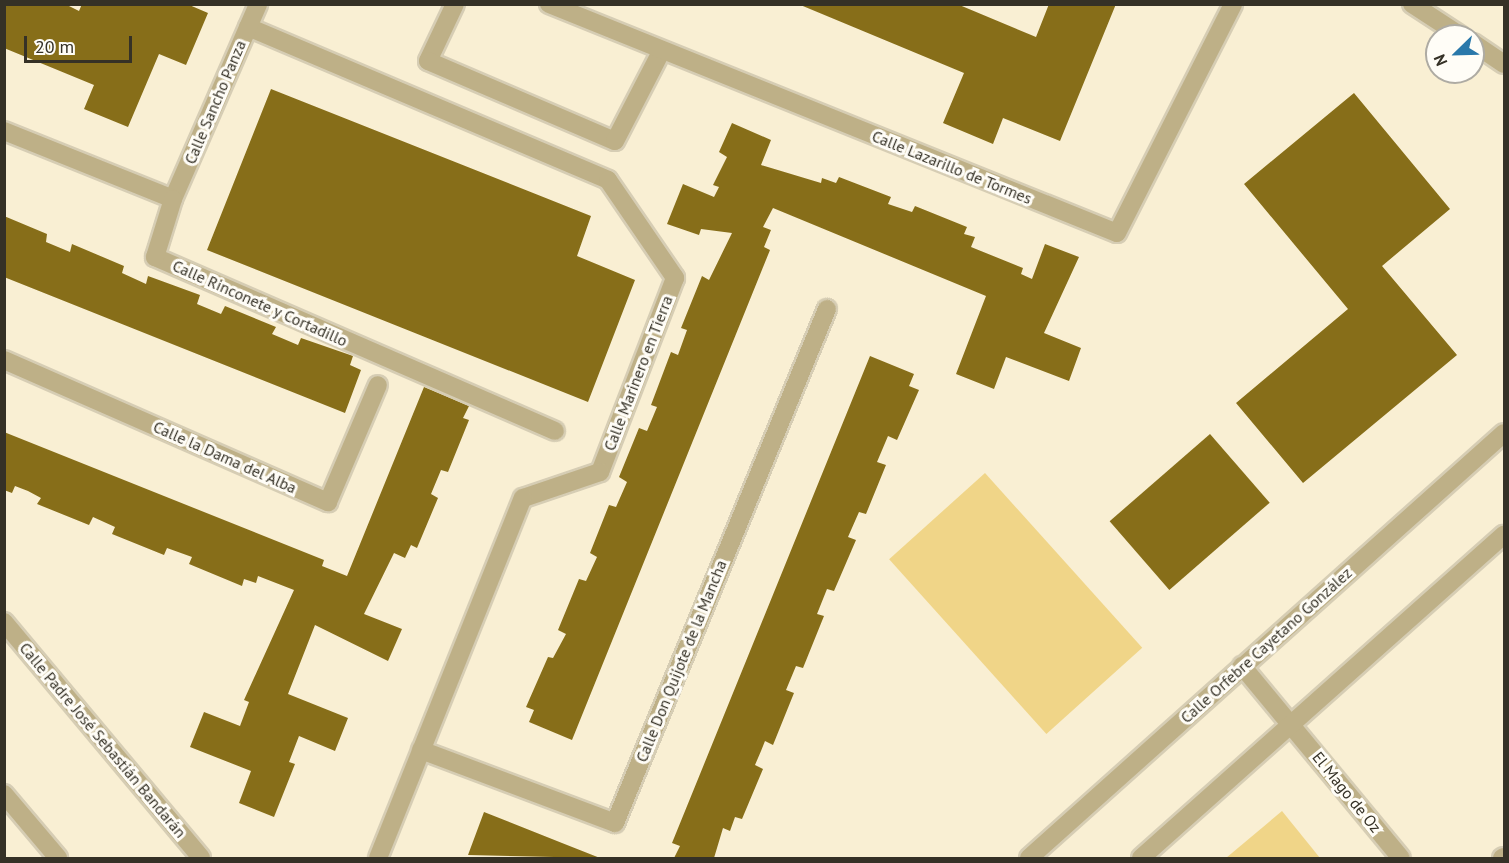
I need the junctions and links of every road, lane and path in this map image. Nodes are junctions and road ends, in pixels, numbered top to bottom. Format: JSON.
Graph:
{"nodes":[{"id":1,"x":258,"y":4,"type":"edge"},
{"id":2,"x":454,"y":4,"type":"edge"},
{"id":3,"x":549,"y":4,"type":"edge"},
{"id":4,"x":1233,"y":4,"type":"edge"},
{"id":5,"x":1413,"y":4,"type":"edge"},
{"id":6,"x":1443,"y":24,"type":"edge"},
{"id":7,"x":248,"y":27,"type":"junction"},
{"id":8,"x":662,"y":50,"type":"junction"},
{"id":9,"x":1485,"y":51,"type":"edge"},
{"id":10,"x":1504,"y":64,"type":"edge"},
{"id":11,"x":4,"y":130,"type":"edge"},
{"id":12,"x":173,"y":199,"type":"junction"},
{"id":13,"x":827,"y":309,"type":"dead end"},
{"id":14,"x":4,"y":360,"type":"edge"},
{"id":15,"x":378,"y":384,"type":"dead end"},
{"id":16,"x":555,"y":431,"type":"dead end"},
{"id":17,"x":1504,"y":433,"type":"edge"},
{"id":18,"x":1504,"y":535,"type":"edge"},
{"id":19,"x":4,"y":622,"type":"edge"},
{"id":20,"x":1242,"y":666,"type":"junction"},
{"id":21,"x":1293,"y":726,"type":"junction"},
{"id":22,"x":421,"y":750,"type":"junction"},
{"id":23,"x":4,"y":794,"type":"edge"},
{"id":24,"x":58,"y":858,"type":"edge"},
{"id":25,"x":201,"y":858,"type":"edge"},
{"id":26,"x":378,"y":858,"type":"edge"},
{"id":27,"x":1029,"y":858,"type":"edge"},
{"id":28,"x":1141,"y":858,"type":"edge"},
{"id":29,"x":1401,"y":858,"type":"edge"}],
"edges":[{"from":1,"to":7,"type":"street","name":"Calle Sancho Panza"},
{"from":2,"to":8,"type":"street"},
{"from":3,"to":8,"type":"street","name":"Calle Lazarillo de Tormes"},
{"from":4,"to":8,"type":"street","name":"Calle Lazarillo de Tormes"},
{"from":5,"to":6,"type":"street"},
{"from":7,"to":12,"type":"street","name":"Calle Sancho Panza"},
{"from":7,"to":22,"type":"street","name":"Calle Marinero en Tierra"},
{"from":9,"to":10,"type":"street"},
{"from":11,"to":12,"type":"street"},
{"from":12,"to":16,"type":"street","name":"Calle Rinconete y Cortadillo"},
{"from":13,"to":22,"type":"street","name":"Calle Don Quijote de la Mancha"},
{"from":14,"to":15,"type":"street","name":"Calle la Dama del Alba"},
{"from":17,"to":20,"type":"street","name":"Calle Orfebre Cayetano González"},
{"from":18,"to":21,"type":"street"},
{"from":19,"to":25,"type":"street","name":"Calle Padre José Sebastián Bandarán"},
{"from":20,"to":21,"type":"street","name":"El Mago de Oz"},
{"from":20,"to":27,"type":"street","name":"Calle Orfebre Cayetano González"},
{"from":21,"to":28,"type":"street"},
{"from":21,"to":29,"type":"street","name":"El Mago de Oz"},
{"from":22,"to":26,"type":"street","name":"Calle Marinero en Tierra"},
{"from":23,"to":24,"type":"street"}]}
